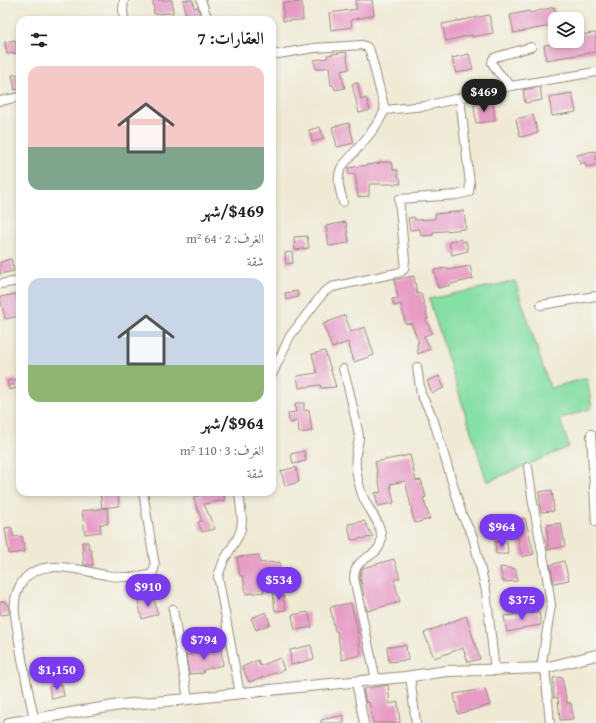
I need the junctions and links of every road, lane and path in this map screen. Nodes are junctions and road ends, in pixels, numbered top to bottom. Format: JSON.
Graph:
{"nodes":[{"id":1,"x":124,"y":0,"type":"edge"},
{"id":2,"x":201,"y":0,"type":"edge"},
{"id":3,"x":123,"y":16,"type":"edge"},
{"id":4,"x":207,"y":16,"type":"edge"},
{"id":5,"x":531,"y":47,"type":"dead end"},
{"id":6,"x":276,"y":54,"type":"edge"},
{"id":7,"x":596,"y":72,"type":"edge"},
{"id":8,"x":511,"y":86,"type":"junction"},
{"id":9,"x":16,"y":98,"type":"edge"},
{"id":10,"x":460,"y":98,"type":"junction"},
{"id":11,"x":0,"y":101,"type":"edge"},
{"id":12,"x":385,"y":110,"type":"junction"},
{"id":13,"x":343,"y":202,"type":"dead end"},
{"id":14,"x":16,"y":282,"type":"edge"},
{"id":15,"x":0,"y":284,"type":"edge"},
{"id":16,"x":596,"y":296,"type":"edge"},
{"id":17,"x":541,"y":305,"type":"dead end"},
{"id":18,"x":276,"y":366,"type":"edge"},
{"id":19,"x":417,"y":368,"type":"dead end"},
{"id":20,"x":343,"y":369,"type":"dead end"},
{"id":21,"x":590,"y":434,"type":"dead end"},
{"id":22,"x":528,"y":467,"type":"dead end"},
{"id":23,"x":144,"y":496,"type":"edge"},
{"id":24,"x":239,"y":496,"type":"edge"},
{"id":25,"x":596,"y":522,"type":"edge"},
{"id":26,"x":172,"y":609,"type":"dead end"},
{"id":27,"x":596,"y":655,"type":"edge"},
{"id":28,"x":543,"y":668,"type":"junction"},
{"id":29,"x":496,"y":671,"type":"junction"},
{"id":30,"x":410,"y":676,"type":"junction"},
{"id":31,"x":376,"y":680,"type":"junction"},
{"id":32,"x":356,"y":682,"type":"junction"},
{"id":33,"x":240,"y":694,"type":"junction"},
{"id":34,"x":188,"y":699,"type":"junction"},
{"id":35,"x":34,"y":718,"type":"junction"},
{"id":36,"x":9,"y":723,"type":"edge"},
{"id":37,"x":364,"y":723,"type":"edge"},
{"id":38,"x":416,"y":723,"type":"edge"},
{"id":39,"x":550,"y":723,"type":"edge"}],
"edges":[{"from":1,"to":3,"type":"street"},
{"from":2,"to":4,"type":"street"},
{"from":5,"to":8,"type":"street"},
{"from":6,"to":12,"type":"street"},
{"from":7,"to":8,"type":"street"},
{"from":8,"to":10,"type":"street"},
{"from":9,"to":11,"type":"street"},
{"from":10,"to":12,"type":"street"},
{"from":10,"to":18,"type":"street"},
{"from":12,"to":13,"type":"street"},
{"from":14,"to":15,"type":"street"},
{"from":16,"to":17,"type":"street"},
{"from":19,"to":29,"type":"street"},
{"from":20,"to":31,"type":"street"},
{"from":21,"to":25,"type":"street"},
{"from":22,"to":28,"type":"street"},
{"from":23,"to":35,"type":"street"},
{"from":24,"to":33,"type":"street"},
{"from":26,"to":34,"type":"street"},
{"from":27,"to":28,"type":"street"},
{"from":28,"to":29,"type":"street"},
{"from":28,"to":39,"type":"street"},
{"from":29,"to":30,"type":"street"},
{"from":30,"to":31,"type":"street"},
{"from":30,"to":38,"type":"street"},
{"from":31,"to":32,"type":"street"},
{"from":32,"to":33,"type":"street"},
{"from":32,"to":37,"type":"street"},
{"from":33,"to":34,"type":"street"},
{"from":34,"to":35,"type":"street"},
{"from":35,"to":36,"type":"street"}]}
